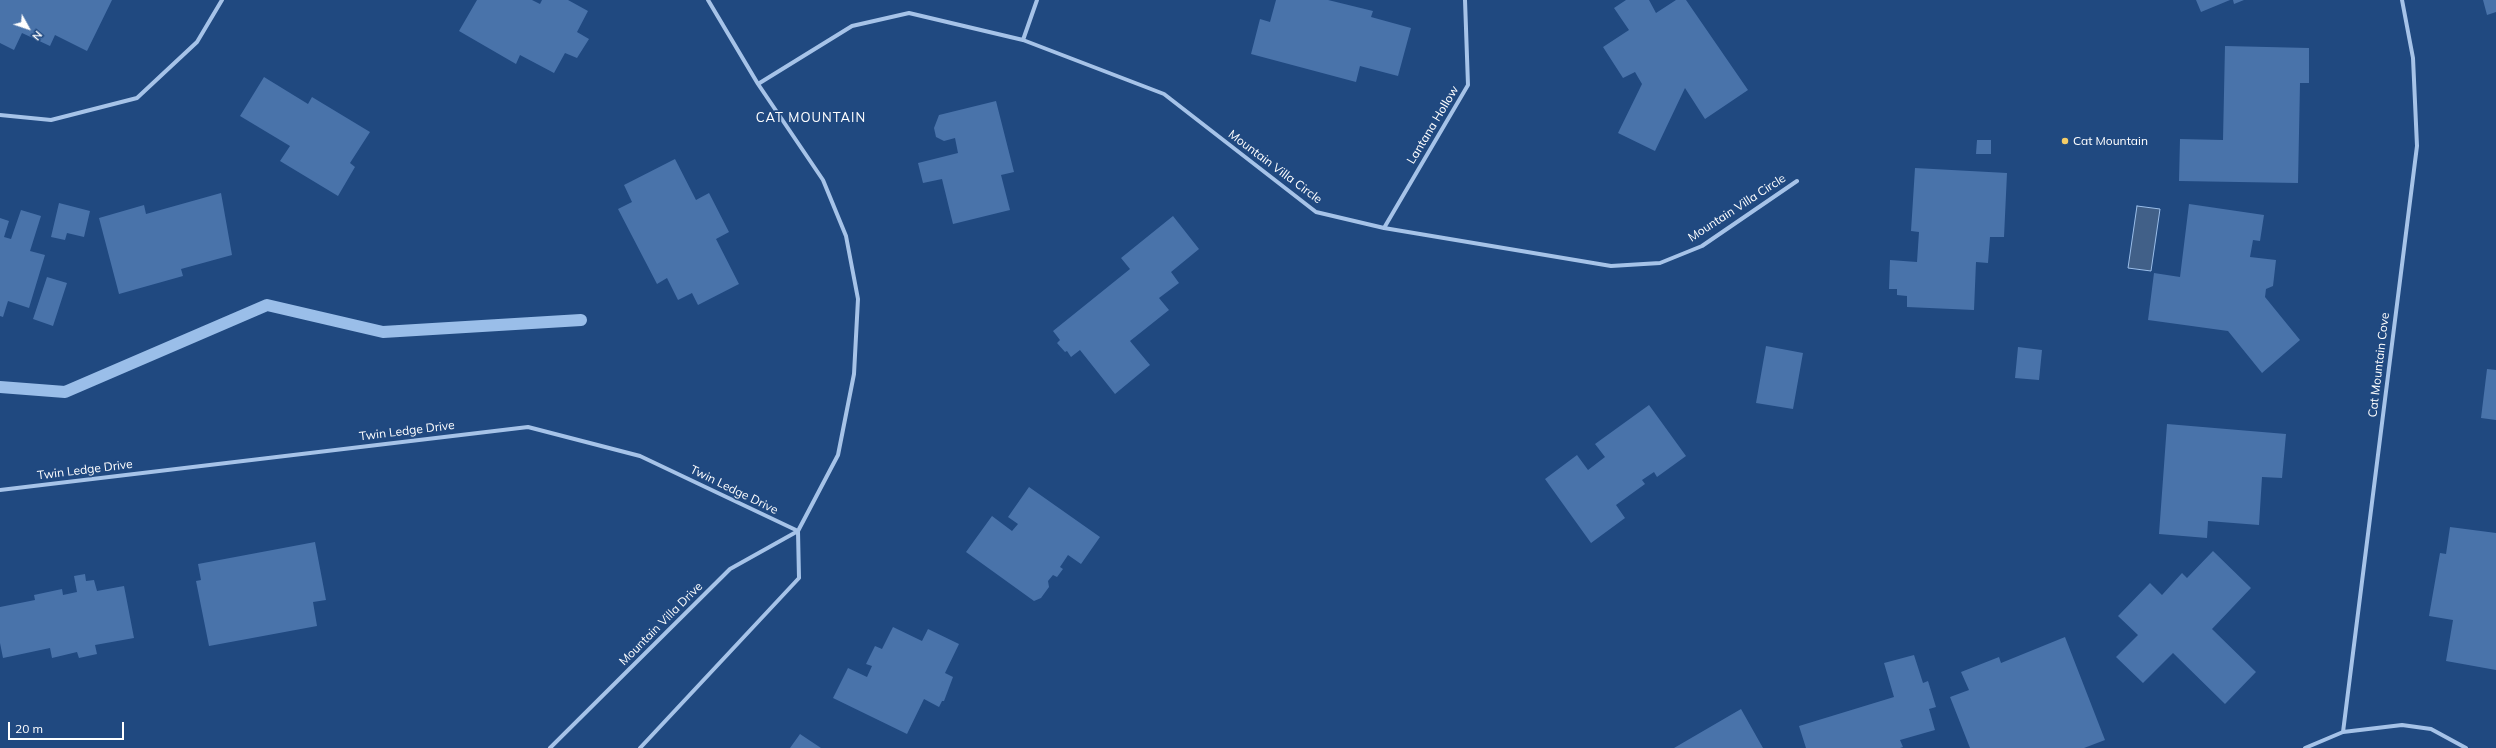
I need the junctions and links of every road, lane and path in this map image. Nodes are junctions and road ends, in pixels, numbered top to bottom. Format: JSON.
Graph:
{"nodes":[{"id":1,"x":222,"y":0,"type":"edge"},
{"id":2,"x":708,"y":0,"type":"edge"},
{"id":3,"x":1037,"y":0,"type":"edge"},
{"id":4,"x":1465,"y":0,"type":"edge"},
{"id":5,"x":2402,"y":0,"type":"edge"},
{"id":6,"x":1023,"y":40,"type":"junction"},
{"id":7,"x":758,"y":84,"type":"junction"},
{"id":8,"x":0,"y":115,"type":"edge"},
{"id":9,"x":1797,"y":181,"type":"dead end"},
{"id":10,"x":1384,"y":228,"type":"junction"},
{"id":11,"x":0,"y":490,"type":"edge"},
{"id":12,"x":798,"y":531,"type":"junction"},
{"id":13,"x":2342,"y":732,"type":"junction"},
{"id":14,"x":550,"y":748,"type":"edge"},
{"id":15,"x":640,"y":748,"type":"edge"},
{"id":16,"x":2305,"y":748,"type":"edge"},
{"id":17,"x":2466,"y":748,"type":"edge"}],
"edges":[{"from":1,"to":8,"type":"street"},
{"from":2,"to":7,"type":"street"},
{"from":3,"to":6,"type":"street"},
{"from":4,"to":10,"type":"street","name":"Lantana Hollow"},
{"from":5,"to":13,"type":"street","name":"Cat Mountain Cove"},
{"from":6,"to":7,"type":"street","name":"Mountain Villa Circle"},
{"from":6,"to":10,"type":"street","name":"Mountain Villa Circle"},
{"from":7,"to":12,"type":"street"},
{"from":9,"to":10,"type":"street","name":"Mountain Villa Circle"},
{"from":11,"to":12,"type":"street","name":"Twin Ledge Drive"},
{"from":12,"to":14,"type":"street","name":"Mountain Villa Drive"},
{"from":12,"to":15,"type":"street"},
{"from":13,"to":16,"type":"street"},
{"from":13,"to":17,"type":"street"}]}
